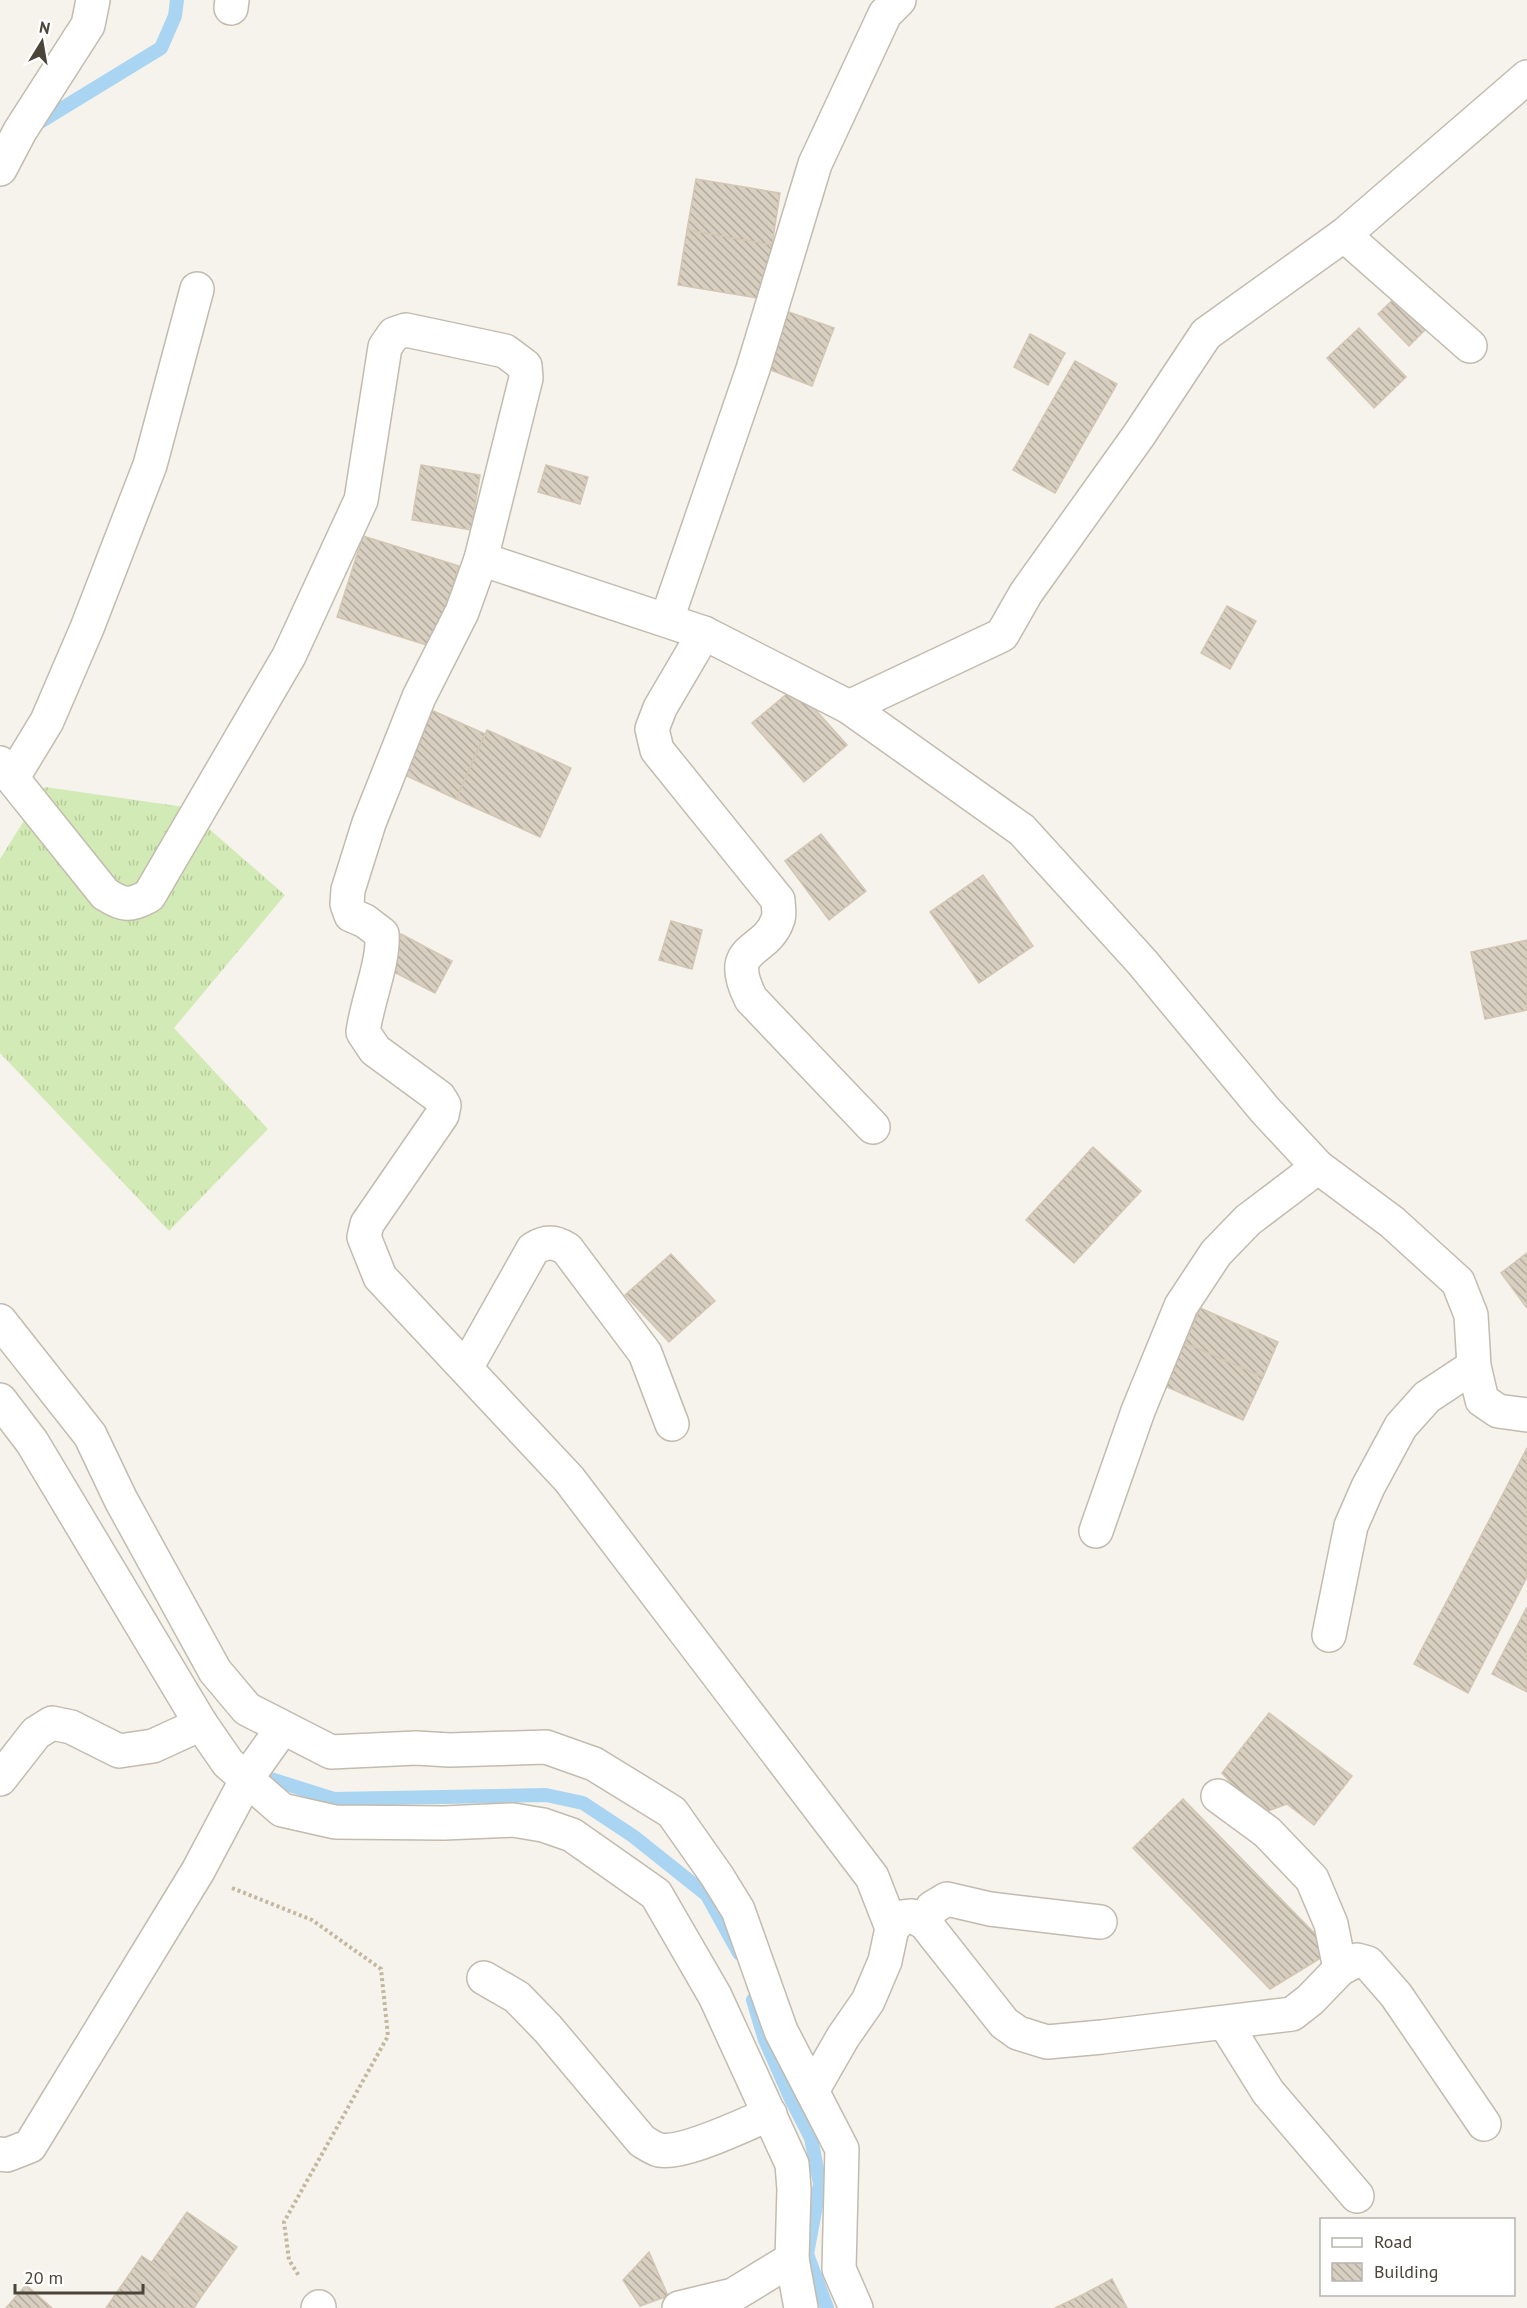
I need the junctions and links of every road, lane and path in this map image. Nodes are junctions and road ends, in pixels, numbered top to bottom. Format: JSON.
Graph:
{"nodes":[{"id":1,"x":93,"y":0,"type":"edge"},
{"id":2,"x":899,"y":0,"type":"edge"},
{"id":3,"x":1527,"y":77,"type":"edge"},
{"id":4,"x":0,"y":169,"type":"edge"},
{"id":5,"x":1344,"y":235,"type":"junction"},
{"id":6,"x":197,"y":289,"type":"dead end"},
{"id":7,"x":1470,"y":346,"type":"dead end"},
{"id":8,"x":481,"y":559,"type":"junction"},
{"id":9,"x":667,"y":619,"type":"junction"},
{"id":10,"x":704,"y":633,"type":"junction"},
{"id":11,"x":849,"y":707,"type":"junction"},
{"id":12,"x":6,"y":770,"type":"edge"},
{"id":13,"x":873,"y":1127,"type":"dead end"},
{"id":14,"x":1318,"y":1167,"type":"junction"},
{"id":15,"x":0,"y":1321,"type":"edge"},
{"id":16,"x":1474,"y":1366,"type":"junction"},
{"id":17,"x":466,"y":1368,"type":"junction"},
{"id":18,"x":0,"y":1400,"type":"edge"},
{"id":19,"x":1527,"y":1415,"type":"edge"},
{"id":20,"x":672,"y":1424,"type":"dead end"},
{"id":21,"x":1096,"y":1531,"type":"dead end"},
{"id":22,"x":1329,"y":1635,"type":"dead end"},
{"id":23,"x":201,"y":1724,"type":"junction"},
{"id":24,"x":275,"y":1733,"type":"junction"},
{"id":25,"x":248,"y":1777,"type":"junction"},
{"id":26,"x":0,"y":1779,"type":"edge"},
{"id":27,"x":1218,"y":1796,"type":"dead end"},
{"id":28,"x":198,"y":1871,"type":"junction"},
{"id":29,"x":1100,"y":1922,"type":"dead end"},
{"id":30,"x":925,"y":1923,"type":"junction"},
{"id":31,"x":892,"y":1928,"type":"junction"},
{"id":32,"x":1340,"y":1969,"type":"junction"},
{"id":33,"x":484,"y":1978,"type":"dead end"},
{"id":34,"x":1225,"y":2023,"type":"junction"},
{"id":35,"x":776,"y":2083,"type":"junction"},
{"id":36,"x":812,"y":2091,"type":"junction"},
{"id":37,"x":1484,"y":2124,"type":"dead end"},
{"id":38,"x":0,"y":2154,"type":"edge"},
{"id":39,"x":1357,"y":2196,"type":"dead end"},
{"id":40,"x":792,"y":2259,"type":"junction"},
{"id":41,"x":318,"y":2307,"type":"edge"},
{"id":42,"x":679,"y":2308,"type":"edge"},
{"id":43,"x":801,"y":2308,"type":"edge"},
{"id":44,"x":856,"y":2308,"type":"edge"}],
"edges":[{"from":1,"to":4,"type":"street"},
{"from":2,"to":9,"type":"street"},
{"from":3,"to":5,"type":"street"},
{"from":5,"to":7,"type":"street"},
{"from":5,"to":11,"type":"street"},
{"from":6,"to":12,"type":"street"},
{"from":8,"to":9,"type":"street"},
{"from":8,"to":12,"type":"street"},
{"from":8,"to":17,"type":"street"},
{"from":9,"to":10,"type":"street"},
{"from":10,"to":11,"type":"street"},
{"from":10,"to":13,"type":"street"},
{"from":11,"to":14,"type":"street"},
{"from":14,"to":16,"type":"street"},
{"from":14,"to":21,"type":"street"},
{"from":15,"to":24,"type":"street"},
{"from":16,"to":19,"type":"street"},
{"from":16,"to":22,"type":"street"},
{"from":17,"to":20,"type":"street"},
{"from":17,"to":31,"type":"street"},
{"from":18,"to":23,"type":"street"},
{"from":23,"to":25,"type":"street"},
{"from":23,"to":26,"type":"street"},
{"from":24,"to":25,"type":"street"},
{"from":24,"to":35,"type":"street"},
{"from":25,"to":28,"type":"street"},
{"from":25,"to":35,"type":"street"},
{"from":27,"to":32,"type":"street"},
{"from":28,"to":38,"type":"street"},
{"from":28,"to":41,"type":"path"},
{"from":29,"to":30,"type":"street"},
{"from":30,"to":31,"type":"street"},
{"from":30,"to":34,"type":"street"},
{"from":31,"to":36,"type":"street"},
{"from":32,"to":34,"type":"street"},
{"from":32,"to":37,"type":"street"},
{"from":33,"to":35,"type":"street"},
{"from":34,"to":39,"type":"street"},
{"from":35,"to":36,"type":"street"},
{"from":35,"to":40,"type":"street"},
{"from":36,"to":44,"type":"street"},
{"from":40,"to":42,"type":"street"},
{"from":40,"to":43,"type":"street"}]}
